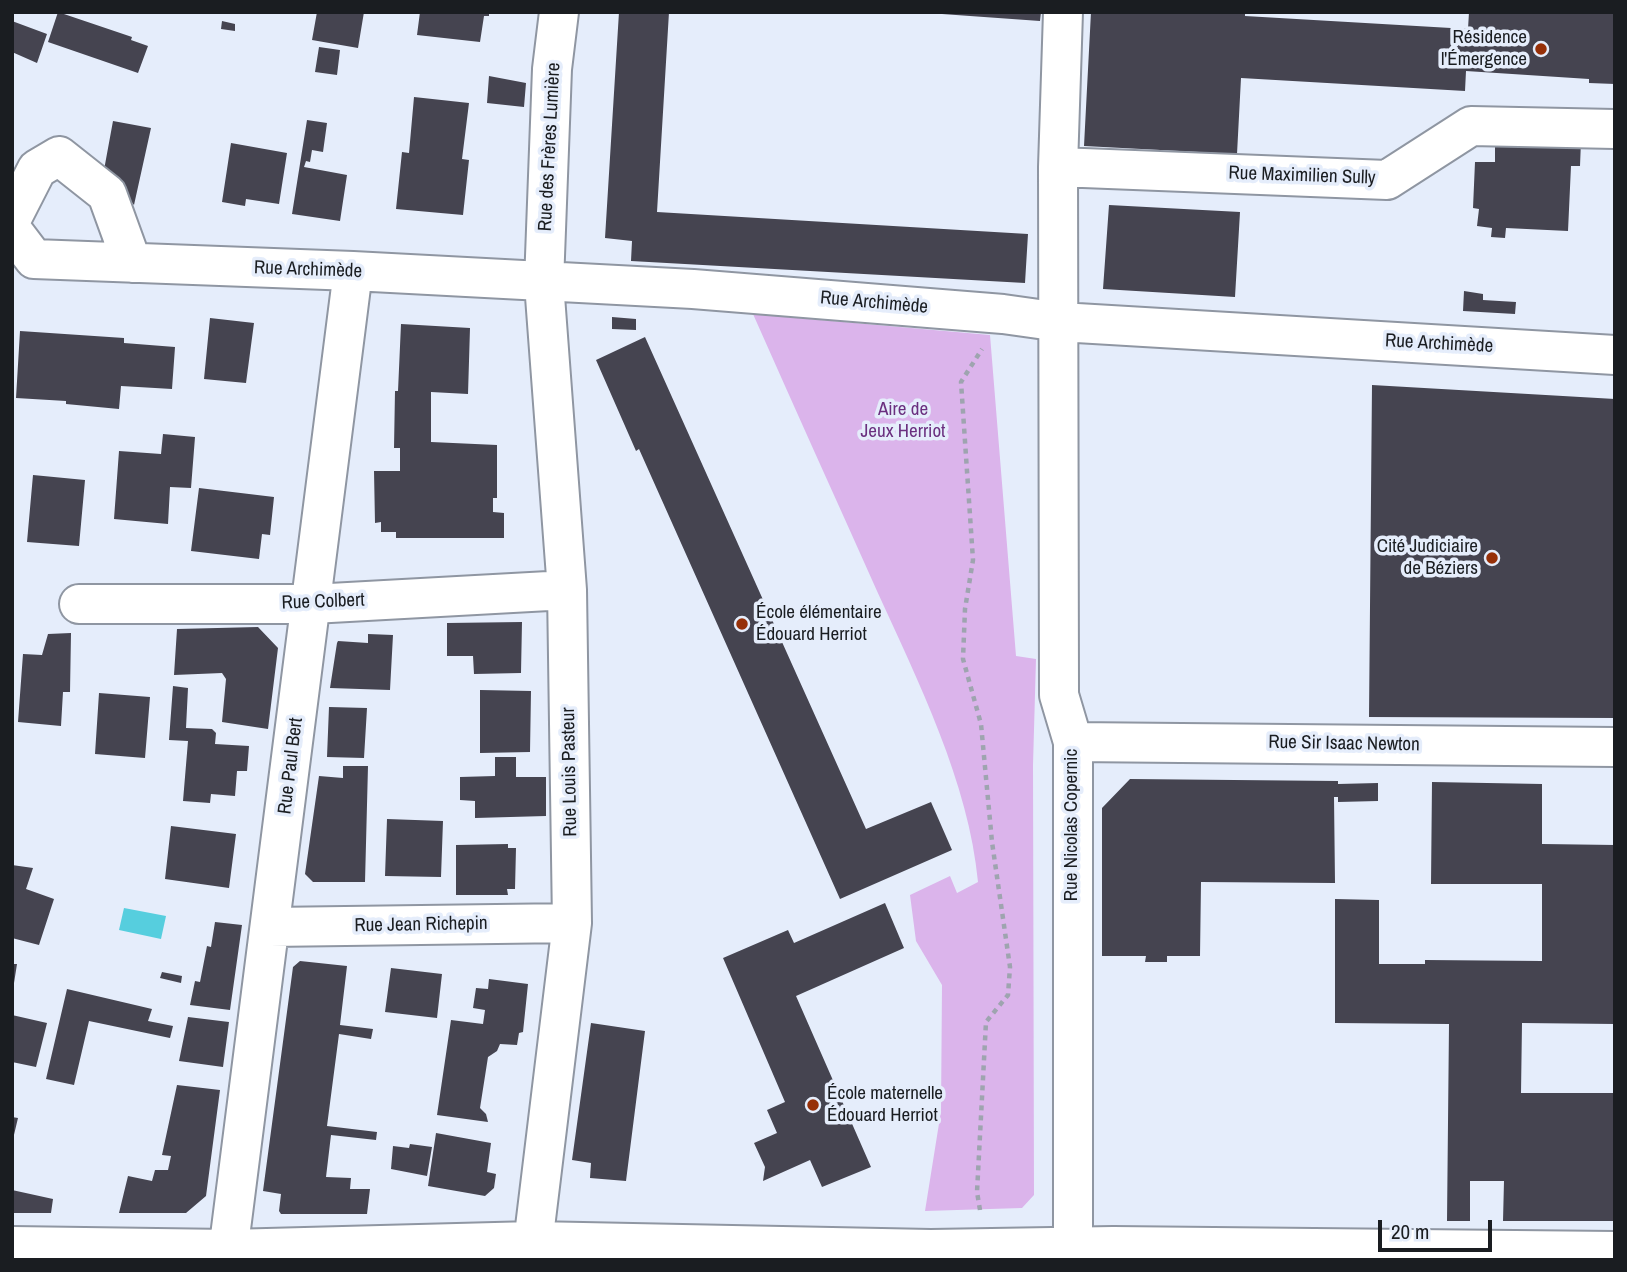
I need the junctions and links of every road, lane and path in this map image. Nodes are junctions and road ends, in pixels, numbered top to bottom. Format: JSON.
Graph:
{"nodes":[{"id":1,"x":559,"y":12,"type":"edge"},
{"id":2,"x":1063,"y":12,"type":"edge"},
{"id":3,"x":1615,"y":129,"type":"edge"},
{"id":4,"x":1058,"y":167,"type":"junction"},
{"id":5,"x":12,"y":218,"type":"edge"},
{"id":6,"x":12,"y":230,"type":"edge"},
{"id":7,"x":132,"y":263,"type":"junction"},
{"id":8,"x":353,"y":271,"type":"junction"},
{"id":9,"x":544,"y":283,"type":"junction"},
{"id":10,"x":1060,"y":322,"type":"junction"},
{"id":11,"x":993,"y":343,"type":"dead end"},
{"id":12,"x":1615,"y":355,"type":"edge"},
{"id":13,"x":567,"y":590,"type":"junction"},
{"id":14,"x":79,"y":604,"type":"dead end"},
{"id":15,"x":312,"y":604,"type":"junction"},
{"id":16,"x":1073,"y":742,"type":"junction"},
{"id":17,"x":1615,"y":747,"type":"edge"},
{"id":18,"x":572,"y":923,"type":"junction"},
{"id":19,"x":270,"y":927,"type":"junction"},
{"id":20,"x":12,"y":1246,"type":"edge"},
{"id":21,"x":1073,"y":1246,"type":"junction"},
{"id":22,"x":985,"y":1248,"type":"junction"},
{"id":23,"x":532,"y":1250,"type":"edge"},
{"id":24,"x":1615,"y":1251,"type":"edge"},
{"id":25,"x":228,"y":1254,"type":"edge"},
{"id":26,"x":931,"y":1254,"type":"edge"}],
"edges":[{"from":1,"to":9,"type":"street","name":"Rue des Frères Lumière"},
{"from":2,"to":4,"type":"street"},
{"from":3,"to":4,"type":"street","name":"Rue Maximilien Sully"},
{"from":4,"to":10,"type":"street"},
{"from":5,"to":7,"type":"street"},
{"from":6,"to":7,"type":"street","name":"Rue Archimède"},
{"from":7,"to":8,"type":"street","name":"Rue Archimède"},
{"from":8,"to":9,"type":"street","name":"Rue Archimède"},
{"from":8,"to":15,"type":"street","name":"Rue Paul Bert"},
{"from":9,"to":10,"type":"street","name":"Rue Archimède"},
{"from":9,"to":13,"type":"street","name":"Rue Louis Pasteur"},
{"from":10,"to":12,"type":"street","name":"Rue Archimède"},
{"from":10,"to":16,"type":"street","name":"Rue Nicolas Copernic"},
{"from":11,"to":22,"type":"path"},
{"from":13,"to":15,"type":"street","name":"Rue Colbert"},
{"from":13,"to":18,"type":"street","name":"Rue Louis Pasteur"},
{"from":14,"to":15,"type":"street","name":"Rue Colbert"},
{"from":15,"to":19,"type":"street","name":"Rue Paul Bert"},
{"from":16,"to":17,"type":"street","name":"Rue Sir Isaac Newton"},
{"from":16,"to":21,"type":"street","name":"Rue Nicolas Copernic"},
{"from":18,"to":19,"type":"street","name":"Rue Jean Richepin"},
{"from":18,"to":23,"type":"street","name":"Rue Louis Pasteur"},
{"from":19,"to":25,"type":"street","name":"Rue Paul Bert"},
{"from":20,"to":25,"type":"street"},
{"from":21,"to":22,"type":"street"},
{"from":21,"to":24,"type":"street"},
{"from":22,"to":26,"type":"street"},
{"from":23,"to":25,"type":"street"},
{"from":23,"to":26,"type":"street"}]}
